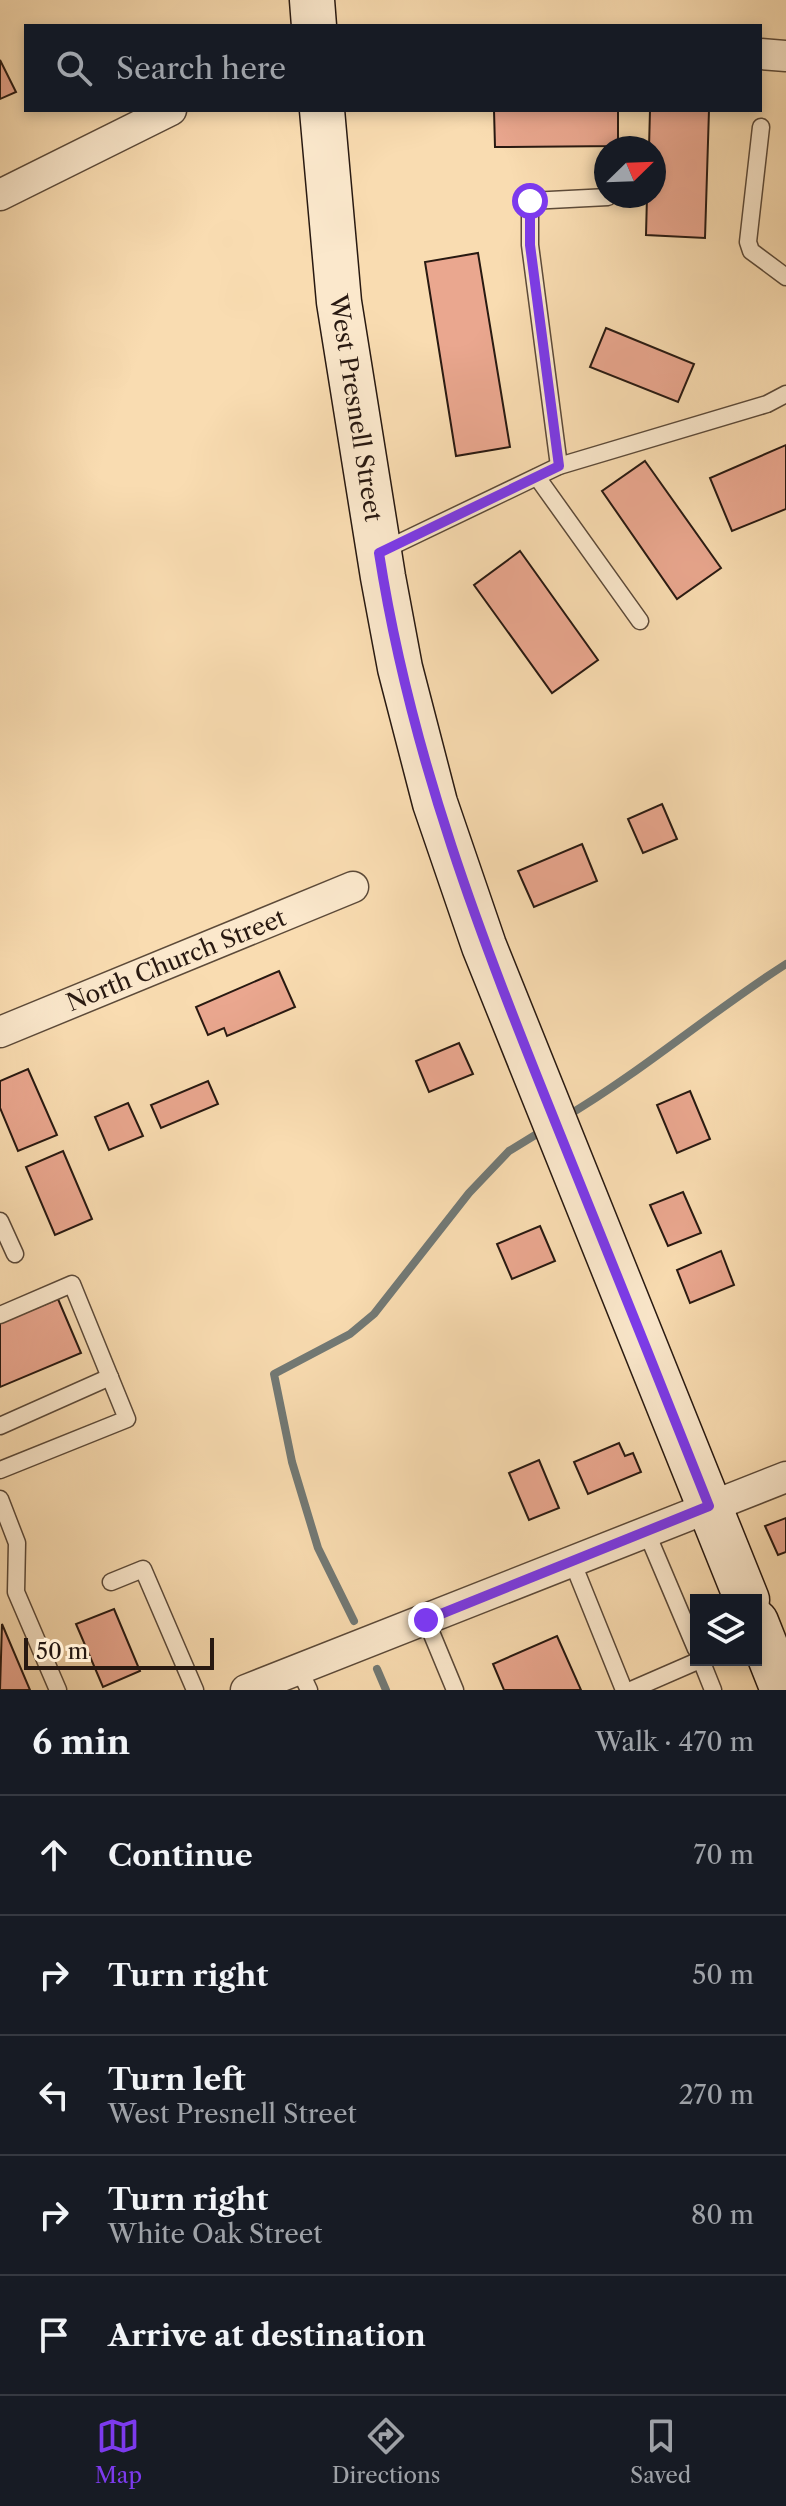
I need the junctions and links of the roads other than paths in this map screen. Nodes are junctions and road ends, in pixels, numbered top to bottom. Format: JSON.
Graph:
{"nodes":[{"id":1,"x":312,"y":0,"type":"edge"},
{"id":2,"x":314,"y":24,"type":"edge"},
{"id":3,"x":762,"y":54,"type":"edge"},
{"id":4,"x":786,"y":56,"type":"edge"},
{"id":5,"x":167,"y":112,"type":"edge"},
{"id":6,"x":322,"y":112,"type":"edge"},
{"id":7,"x":761,"y":127,"type":"dead end"},
{"id":8,"x":0,"y":195,"type":"edge"},
{"id":9,"x":594,"y":198,"type":"edge"},
{"id":10,"x":786,"y":277,"type":"edge"},
{"id":11,"x":786,"y":394,"type":"edge"},
{"id":12,"x":559,"y":466,"type":"junction"},
{"id":13,"x":537,"y":477,"type":"junction"},
{"id":14,"x":379,"y":553,"type":"junction"},
{"id":15,"x":640,"y":621,"type":"dead end"},
{"id":16,"x":353,"y":887,"type":"dead end"},
{"id":17,"x":0,"y":1032,"type":"edge"},
{"id":18,"x":0,"y":1221,"type":"edge"},
{"id":19,"x":15,"y":1254,"type":"dead end"},
{"id":20,"x":0,"y":1315,"type":"edge"},
{"id":21,"x":110,"y":1377,"type":"junction"},
{"id":22,"x":0,"y":1426,"type":"edge"},
{"id":23,"x":0,"y":1470,"type":"edge"},
{"id":24,"x":786,"y":1477,"type":"edge"},
{"id":25,"x":0,"y":1499,"type":"edge"},
{"id":26,"x":709,"y":1506,"type":"junction"},
{"id":27,"x":646,"y":1531,"type":"junction"},
{"id":28,"x":572,"y":1561,"type":"junction"},
{"id":29,"x":17,"y":1571,"type":"junction"},
{"id":30,"x":0,"y":1578,"type":"edge"},
{"id":31,"x":111,"y":1582,"type":"dead end"},
{"id":32,"x":745,"y":1594,"type":"edge"},
{"id":33,"x":426,"y":1620,"type":"junction"},
{"id":34,"x":690,"y":1635,"type":"edge"},
{"id":35,"x":762,"y":1637,"type":"edge"},
{"id":36,"x":690,"y":1664,"type":"edge"},
{"id":37,"x":703,"y":1666,"type":"edge"},
{"id":38,"x":304,"y":1680,"type":"edge"},
{"id":39,"x":58,"y":1690,"type":"edge"},
{"id":40,"x":195,"y":1690,"type":"edge"},
{"id":41,"x":246,"y":1690,"type":"edge"},
{"id":42,"x":455,"y":1690,"type":"edge"},
{"id":43,"x":624,"y":1690,"type":"edge"},
{"id":44,"x":631,"y":1690,"type":"edge"},
{"id":45,"x":713,"y":1690,"type":"edge"},
{"id":46,"x":783,"y":1690,"type":"edge"}],
"edges":[{"from":1,"to":2,"type":"main road"},
{"from":3,"to":4,"type":"street"},
{"from":5,"to":8,"type":"street"},
{"from":6,"to":14,"type":"main road","name":"West Presnell Street"},
{"from":7,"to":10,"type":"lane"},
{"from":9,"to":12,"type":"lane"},
{"from":11,"to":12,"type":"lane"},
{"from":12,"to":13,"type":"lane"},
{"from":13,"to":14,"type":"lane"},
{"from":13,"to":15,"type":"lane"},
{"from":14,"to":26,"type":"main road","name":"West Presnell Street"},
{"from":16,"to":17,"type":"street","name":"North Church Street"},
{"from":18,"to":19,"type":"lane"},
{"from":20,"to":21,"type":"lane"},
{"from":21,"to":22,"type":"lane"},
{"from":21,"to":23,"type":"lane"},
{"from":24,"to":26,"type":"street"},
{"from":25,"to":29,"type":"lane"},
{"from":26,"to":27,"type":"street"},
{"from":26,"to":32,"type":"main road","name":"West Presnell Street"},
{"from":27,"to":28,"type":"street"},
{"from":27,"to":34,"type":"lane"},
{"from":28,"to":33,"type":"street"},
{"from":28,"to":43,"type":"lane"},
{"from":29,"to":30,"type":"lane"},
{"from":29,"to":39,"type":"lane"},
{"from":31,"to":40,"type":"lane"},
{"from":33,"to":38,"type":"street"},
{"from":33,"to":42,"type":"lane"},
{"from":35,"to":46,"type":"main road"},
{"from":36,"to":44,"type":"lane"},
{"from":37,"to":45,"type":"lane"},
{"from":38,"to":41,"type":"street"}]}
